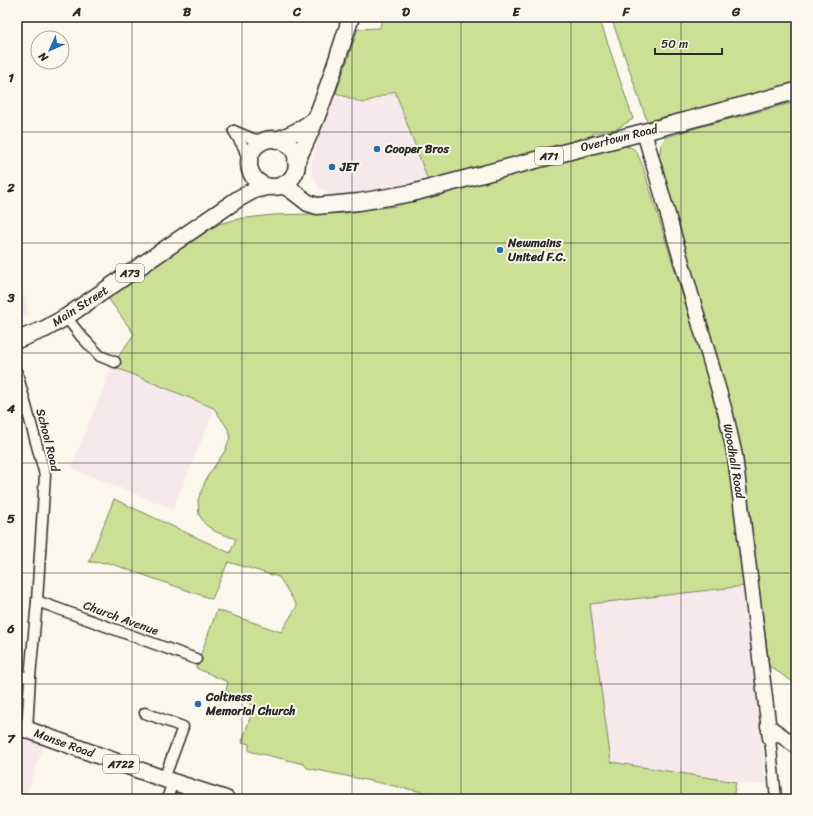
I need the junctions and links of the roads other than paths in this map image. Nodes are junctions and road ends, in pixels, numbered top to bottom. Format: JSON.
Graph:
{"nodes":[{"id":1,"x":351,"y":17,"type":"edge"},
{"id":2,"x":796,"y":91,"type":"edge"},
{"id":3,"x":317,"y":117,"type":"junction"},
{"id":4,"x":644,"y":132,"type":"junction"},
{"id":5,"x":271,"y":140,"type":"junction"},
{"id":6,"x":296,"y":166,"type":"junction"},
{"id":7,"x":249,"y":167,"type":"junction"},
{"id":8,"x":275,"y":186,"type":"junction"},
{"id":9,"x":302,"y":198,"type":"junction"},
{"id":10,"x":238,"y":199,"type":"junction"},
{"id":11,"x":66,"y":317,"type":"junction"},
{"id":12,"x":17,"y":340,"type":"edge"},
{"id":13,"x":114,"y":362,"type":"dead end"},
{"id":14,"x":17,"y":373,"type":"edge"},
{"id":15,"x":37,"y":601,"type":"junction"},
{"id":16,"x":196,"y":659,"type":"dead end"},
{"id":17,"x":17,"y":676,"type":"edge"},
{"id":18,"x":30,"y":677,"type":"junction"},
{"id":19,"x":145,"y":713,"type":"dead end"},
{"id":20,"x":22,"y":728,"type":"edge"},
{"id":21,"x":769,"y":732,"type":"junction"},
{"id":22,"x":796,"y":746,"type":"edge"},
{"id":23,"x":169,"y":781,"type":"junction"},
{"id":24,"x":167,"y":799,"type":"edge"},
{"id":25,"x":226,"y":799,"type":"edge"},
{"id":26,"x":776,"y":799,"type":"edge"}],
"edges":[{"from":1,"to":3,"type":"main road","number":"A73"},
{"from":2,"to":4,"type":"main road","name":"Overtown Road","number":"A71"},
{"from":3,"to":5,"type":"main road","number":"A73"},
{"from":3,"to":6,"type":"main road","number":"A73"},
{"from":4,"to":9,"type":"main road","name":"Overtown Road","number":"A71"},
{"from":4,"to":21,"type":"street","name":"Woodhall Road"},
{"from":5,"to":6,"type":"main road"},
{"from":5,"to":7,"type":"main road","number":"A73"},
{"from":5,"to":7,"type":"street"},
{"from":6,"to":8,"type":"main road","number":"A73"},
{"from":6,"to":9,"type":"main road"},
{"from":7,"to":8,"type":"main road"},
{"from":7,"to":10,"type":"main road","name":"Main Street","number":"A73"},
{"from":8,"to":9,"type":"main road","name":"Overtown Road","number":"A71"},
{"from":8,"to":10,"type":"main road","name":"Main Street","number":"A73"},
{"from":10,"to":11,"type":"main road","name":"Main Street","number":"A73"},
{"from":11,"to":12,"type":"main road","name":"Main Street","number":"A73"},
{"from":11,"to":13,"type":"street"},
{"from":14,"to":15,"type":"street","name":"School Road"},
{"from":15,"to":16,"type":"street","name":"Church Avenue"},
{"from":15,"to":18,"type":"street","name":"School Road"},
{"from":17,"to":18,"type":"street"},
{"from":18,"to":20,"type":"street","name":"School Road"},
{"from":19,"to":23,"type":"street"},
{"from":20,"to":23,"type":"main road","name":"Manse Road","number":"A722"},
{"from":21,"to":22,"type":"street"},
{"from":21,"to":26,"type":"street","name":"Woodhall Road"},
{"from":23,"to":24,"type":"street"},
{"from":23,"to":25,"type":"main road","name":"Manse Road","number":"A722"}]}
